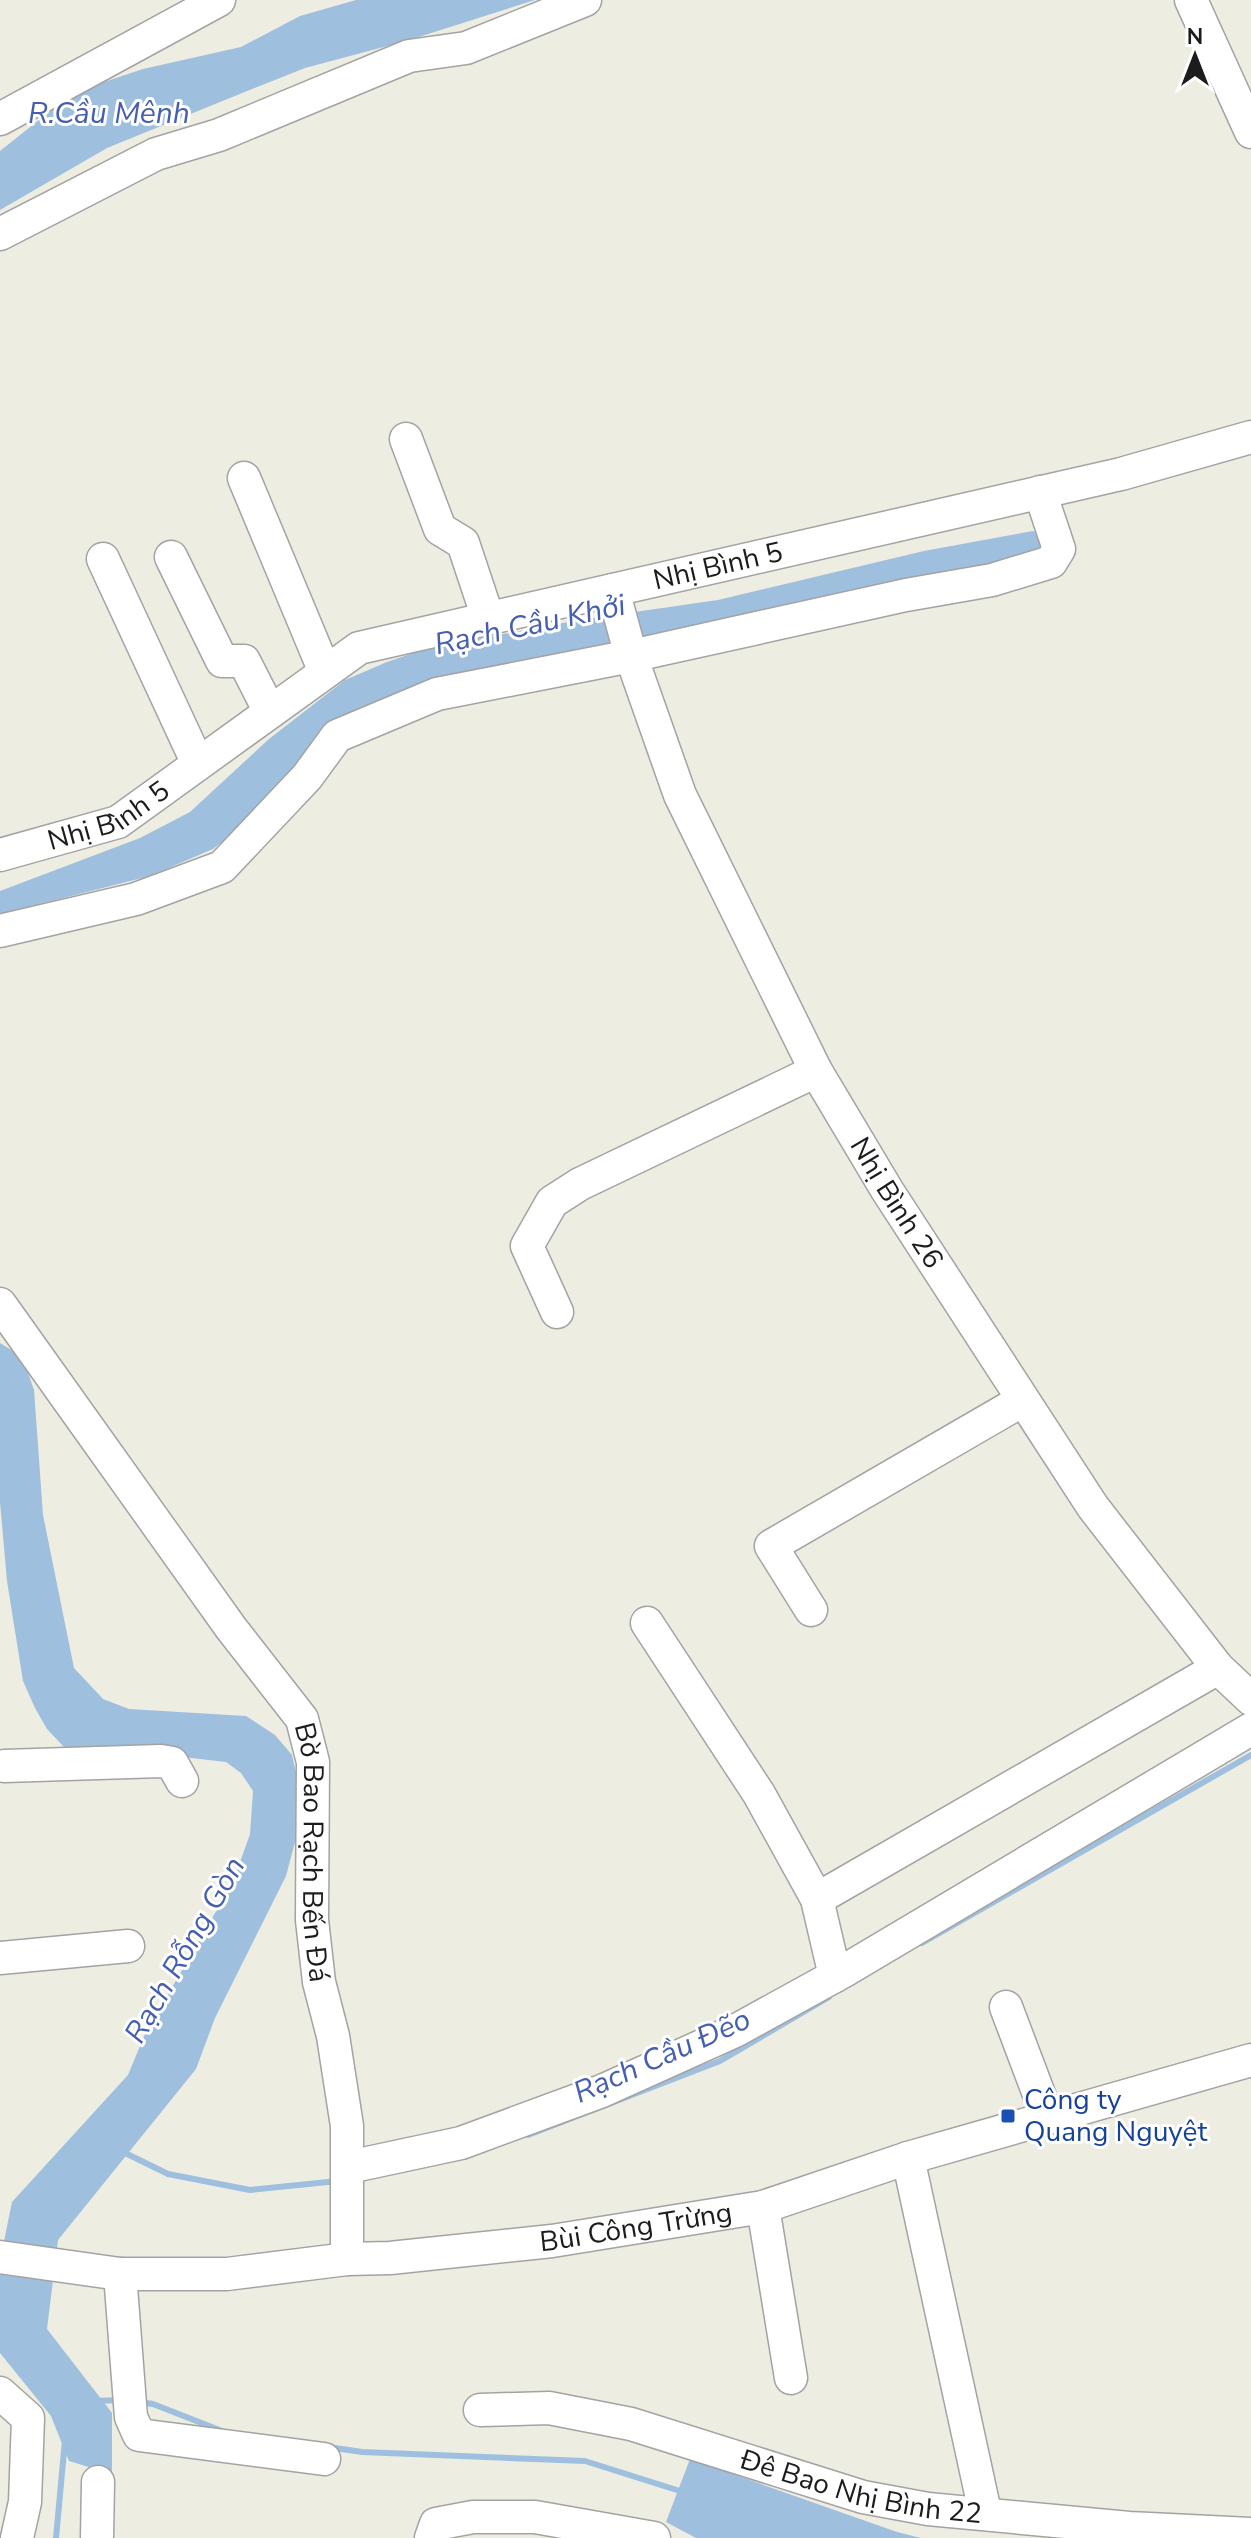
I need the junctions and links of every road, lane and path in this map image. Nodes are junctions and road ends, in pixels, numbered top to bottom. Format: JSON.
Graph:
{"nodes":[{"id":1,"x":219,"y":0,"type":"edge"},
{"id":2,"x":585,"y":0,"type":"edge"},
{"id":3,"x":1191,"y":0,"type":"edge"},
{"id":4,"x":0,"y":119,"type":"edge"},
{"id":5,"x":1251,"y":132,"type":"edge"},
{"id":6,"x":0,"y":234,"type":"edge"},
{"id":7,"x":1251,"y":437,"type":"edge"},
{"id":8,"x":406,"y":439,"type":"dead end"},
{"id":9,"x":244,"y":478,"type":"dead end"},
{"id":10,"x":1040,"y":492,"type":"junction"},
{"id":11,"x":171,"y":557,"type":"dead end"},
{"id":12,"x":103,"y":559,"type":"dead end"},
{"id":13,"x":615,"y":597,"type":"junction"},
{"id":14,"x":488,"y":618,"type":"junction"},
{"id":15,"x":630,"y":652,"type":"junction"},
{"id":16,"x":325,"y":672,"type":"junction"},
{"id":17,"x":270,"y":712,"type":"junction"},
{"id":18,"x":198,"y":764,"type":"junction"},
{"id":19,"x":0,"y":855,"type":"edge"},
{"id":20,"x":0,"y":931,"type":"edge"},
{"id":21,"x":816,"y":1071,"type":"junction"},
{"id":22,"x":0,"y":1304,"type":"edge"},
{"id":23,"x":557,"y":1312,"type":"dead end"},
{"id":24,"x":1023,"y":1400,"type":"junction"},
{"id":25,"x":811,"y":1610,"type":"dead end"},
{"id":26,"x":647,"y":1623,"type":"dead end"},
{"id":27,"x":1218,"y":1668,"type":"junction"},
{"id":28,"x":1251,"y":1699,"type":"edge"},
{"id":29,"x":1251,"y":1729,"type":"edge"},
{"id":30,"x":1,"y":1760,"type":"edge"},
{"id":31,"x":182,"y":1781,"type":"dead end"},
{"id":32,"x":817,"y":1899,"type":"junction"},
{"id":33,"x":128,"y":1946,"type":"dead end"},
{"id":34,"x":0,"y":1958,"type":"edge"},
{"id":35,"x":835,"y":1976,"type":"junction"},
{"id":36,"x":1006,"y":2007,"type":"dead end"},
{"id":37,"x":1251,"y":2060,"type":"edge"},
{"id":38,"x":1048,"y":2118,"type":"junction"},
{"id":39,"x":908,"y":2158,"type":"junction"},
{"id":40,"x":349,"y":2172,"type":"junction"},
{"id":41,"x":763,"y":2207,"type":"junction"},
{"id":42,"x":0,"y":2257,"type":"edge"},
{"id":43,"x":347,"y":2259,"type":"junction"},
{"id":44,"x":120,"y":2274,"type":"junction"},
{"id":45,"x":791,"y":2378,"type":"dead end"},
{"id":46,"x":0,"y":2393,"type":"edge"},
{"id":47,"x":480,"y":2410,"type":"dead end"},
{"id":48,"x":324,"y":2459,"type":"dead end"},
{"id":49,"x":98,"y":2482,"type":"dead end"},
{"id":50,"x":985,"y":2512,"type":"junction"},
{"id":51,"x":1251,"y":2534,"type":"edge"},
{"id":52,"x":17,"y":2538,"type":"edge"},
{"id":53,"x":97,"y":2538,"type":"edge"},
{"id":54,"x":431,"y":2538,"type":"edge"},
{"id":55,"x":654,"y":2538,"type":"edge"}],
"edges":[{"from":1,"to":4,"type":"street"},
{"from":2,"to":6,"type":"street"},
{"from":3,"to":5,"type":"street"},
{"from":7,"to":10,"type":"street","name":"Nhị Bình 5"},
{"from":8,"to":14,"type":"street"},
{"from":9,"to":16,"type":"street"},
{"from":10,"to":13,"type":"street","name":"Nhị Bình 5"},
{"from":10,"to":15,"type":"street"},
{"from":11,"to":17,"type":"street"},
{"from":12,"to":18,"type":"street"},
{"from":13,"to":14,"type":"street","name":"Nhị Bình 5"},
{"from":13,"to":15,"type":"street","name":"Nhị Bình 26"},
{"from":14,"to":16,"type":"street","name":"Nhị Bình 5"},
{"from":15,"to":20,"type":"street"},
{"from":15,"to":21,"type":"street","name":"Nhị Bình 26"},
{"from":16,"to":17,"type":"street","name":"Nhị Bình 5"},
{"from":17,"to":18,"type":"street","name":"Nhị Bình 5"},
{"from":18,"to":19,"type":"street","name":"Nhị Bình 5"},
{"from":21,"to":23,"type":"street"},
{"from":21,"to":24,"type":"street","name":"Nhị Bình 26"},
{"from":22,"to":40,"type":"street","name":"Bờ Bao Rạch Bến Đá"},
{"from":24,"to":25,"type":"street"},
{"from":24,"to":27,"type":"street","name":"Nhị Bình 26"},
{"from":26,"to":32,"type":"street"},
{"from":27,"to":28,"type":"street","name":"Nhị Bình 26"},
{"from":27,"to":32,"type":"street"},
{"from":29,"to":35,"type":"street"},
{"from":30,"to":31,"type":"street"},
{"from":32,"to":35,"type":"street"},
{"from":33,"to":34,"type":"street"},
{"from":35,"to":40,"type":"street"},
{"from":36,"to":38,"type":"street"},
{"from":37,"to":38,"type":"street","name":"Bùi Công Trừng"},
{"from":38,"to":39,"type":"street","name":"Bùi Công Trừng"},
{"from":39,"to":41,"type":"street","name":"Bùi Công Trừng"},
{"from":39,"to":50,"type":"street"},
{"from":40,"to":43,"type":"street","name":"Bờ Bao Rạch Bến Đá"},
{"from":41,"to":43,"type":"street","name":"Bùi Công Trừng"},
{"from":41,"to":45,"type":"street"},
{"from":42,"to":44,"type":"street","name":"Bùi Công Trừng"},
{"from":43,"to":44,"type":"street","name":"Bùi Công Trừng"},
{"from":44,"to":48,"type":"street"},
{"from":46,"to":52,"type":"street"},
{"from":47,"to":50,"type":"street","name":"Đê Bao Nhị Bình 22"},
{"from":49,"to":53,"type":"street"},
{"from":50,"to":51,"type":"street","name":"Đê Bao Nhị Bình 22"},
{"from":54,"to":55,"type":"street"}]}
